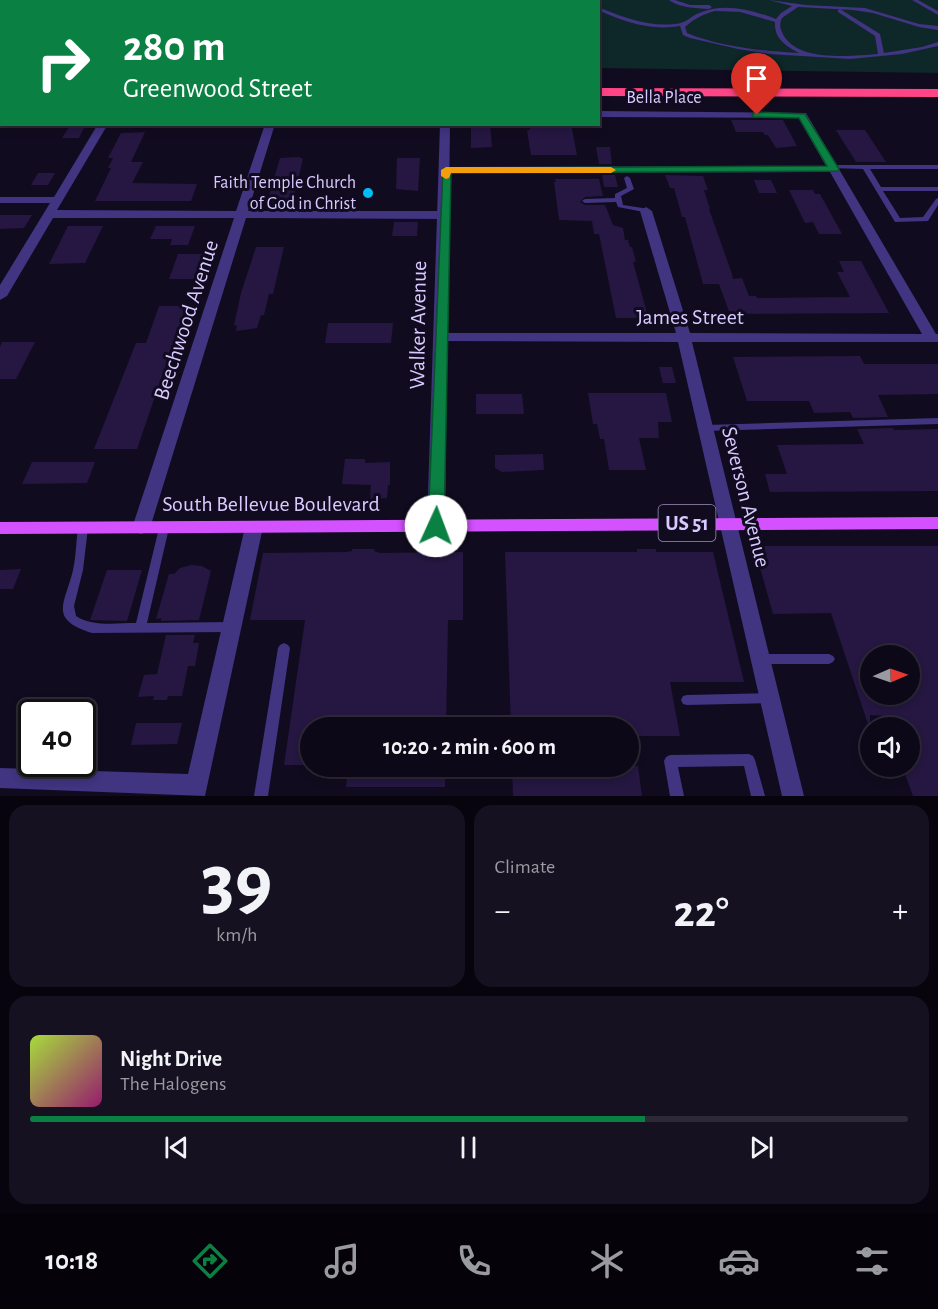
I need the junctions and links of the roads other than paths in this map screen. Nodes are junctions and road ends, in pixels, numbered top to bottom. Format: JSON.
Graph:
{"nodes":[{"id":1,"x":671,"y":0,"type":"edge"},
{"id":2,"x":771,"y":0,"type":"edge"},
{"id":3,"x":914,"y":0,"type":"edge"},
{"id":4,"x":720,"y":3,"type":"edge"},
{"id":5,"x":798,"y":5,"type":"junction"},
{"id":6,"x":600,"y":9,"type":"edge"},
{"id":7,"x":835,"y":9,"type":"junction"},
{"id":8,"x":938,"y":13,"type":"edge"},
{"id":9,"x":778,"y":21,"type":"junction"},
{"id":10,"x":685,"y":24,"type":"junction"},
{"id":11,"x":938,"y":28,"type":"edge"},
{"id":12,"x":938,"y":44,"type":"edge"},
{"id":13,"x":882,"y":55,"type":"junction"},
{"id":14,"x":816,"y":56,"type":"junction"},
{"id":15,"x":600,"y":80,"type":"edge"},
{"id":16,"x":938,"y":81,"type":"edge"},
{"id":17,"x":600,"y":92,"type":"edge"},
{"id":18,"x":938,"y":93,"type":"edge"},
{"id":19,"x":600,"y":114,"type":"edge"},
{"id":20,"x":103,"y":126,"type":"edge"},
{"id":21,"x":269,"y":126,"type":"edge"},
{"id":22,"x":446,"y":126,"type":"edge"},
{"id":23,"x":865,"y":167,"type":"junction"},
{"id":24,"x":938,"y":167,"type":"edge"},
{"id":25,"x":833,"y":168,"type":"junction"},
{"id":26,"x":446,"y":170,"type":"junction"},
{"id":27,"x":627,"y":178,"type":"dead end"},
{"id":28,"x":879,"y":189,"type":"junction"},
{"id":29,"x":938,"y":189,"type":"edge"},
{"id":30,"x":0,"y":200,"type":"edge"},
{"id":31,"x":58,"y":200,"type":"junction"},
{"id":32,"x":619,"y":200,"type":"junction"},
{"id":33,"x":938,"y":200,"type":"edge"},
{"id":34,"x":585,"y":201,"type":"dead end"},
{"id":35,"x":646,"y":211,"type":"joint"},
{"id":36,"x":50,"y":214,"type":"junction"},
{"id":37,"x":242,"y":215,"type":"junction"},
{"id":38,"x":444,"y":215,"type":"junction"},
{"id":39,"x":0,"y":296,"type":"edge"},
{"id":40,"x":442,"y":337,"type":"junction"},
{"id":41,"x":684,"y":338,"type":"junction"},
{"id":42,"x":934,"y":338,"type":"edge"},
{"id":43,"x":938,"y":421,"type":"edge"},
{"id":44,"x":706,"y":428,"type":"junction"},
{"id":45,"x":729,"y":523,"type":"junction"},
{"id":46,"x":938,"y":523,"type":"edge"},
{"id":47,"x":436,"y":526,"type":"junction"},
{"id":48,"x":254,"y":527,"type":"junction"},
{"id":49,"x":0,"y":528,"type":"edge"},
{"id":50,"x":83,"y":528,"type":"junction"},
{"id":51,"x":141,"y":528,"type":"junction"},
{"id":52,"x":164,"y":528,"type":"junction"},
{"id":53,"x":232,"y":627,"type":"junction"},
{"id":54,"x":140,"y":628,"type":"junction"},
{"id":55,"x":284,"y":648,"type":"dead end"},
{"id":56,"x":761,"y":659,"type":"junction"},
{"id":57,"x":828,"y":659,"type":"dead end"},
{"id":58,"x":770,"y":698,"type":"junction"},
{"id":59,"x":687,"y":700,"type":"dead end"},
{"id":60,"x":0,"y":778,"type":"edge"},
{"id":61,"x":196,"y":790,"type":"edge"},
{"id":62,"x":261,"y":796,"type":"edge"},
{"id":63,"x":677,"y":796,"type":"edge"},
{"id":64,"x":758,"y":796,"type":"edge"},
{"id":65,"x":793,"y":796,"type":"edge"}],
"edges":[{"from":1,"to":4,"type":"lane"},
{"from":2,"to":5,"type":"lane"},
{"from":3,"to":8,"type":"lane"},
{"from":4,"to":9,"type":"lane"},
{"from":4,"to":10,"type":"lane"},
{"from":5,"to":7,"type":"lane"},
{"from":5,"to":9,"type":"lane"},
{"from":6,"to":10,"type":"lane"},
{"from":7,"to":11,"type":"lane"},
{"from":7,"to":13,"type":"lane"},
{"from":9,"to":14,"type":"lane"},
{"from":10,"to":14,"type":"lane"},
{"from":12,"to":13,"type":"lane"},
{"from":13,"to":14,"type":"lane"},
{"from":15,"to":16,"type":"highway"},
{"from":17,"to":18,"type":"highway"},
{"from":19,"to":25,"type":"street","name":"Bella Place"},
{"from":20,"to":31,"type":"street"},
{"from":21,"to":37,"type":"street","name":"Beechwood Avenue"},
{"from":22,"to":26,"type":"street","name":"Walker Avenue"},
{"from":23,"to":24,"type":"lane"},
{"from":23,"to":25,"type":"lane"},
{"from":23,"to":28,"type":"lane"},
{"from":25,"to":26,"type":"street"},
{"from":25,"to":42,"type":"street"},
{"from":26,"to":38,"type":"street","name":"Walker Avenue"},
{"from":27,"to":32,"type":"lane"},
{"from":28,"to":29,"type":"lane"},
{"from":28,"to":33,"type":"lane"},
{"from":30,"to":31,"type":"street"},
{"from":31,"to":36,"type":"street"},
{"from":32,"to":34,"type":"lane"},
{"from":32,"to":35,"type":"lane"},
{"from":35,"to":41,"type":"street","name":"Severson Avenue"},
{"from":36,"to":37,"type":"street"},
{"from":36,"to":39,"type":"street"},
{"from":37,"to":38,"type":"street"},
{"from":37,"to":51,"type":"street","name":"Beechwood Avenue"},
{"from":38,"to":40,"type":"street","name":"Walker Avenue"},
{"from":40,"to":41,"type":"street","name":"James Street"},
{"from":40,"to":47,"type":"street","name":"Walker Avenue"},
{"from":41,"to":42,"type":"street","name":"James Street"},
{"from":41,"to":44,"type":"street","name":"Severson Avenue"},
{"from":43,"to":44,"type":"lane"},
{"from":44,"to":45,"type":"street","name":"Severson Avenue"},
{"from":45,"to":46,"type":"main road","name":"South Bellevue Boulevard","number":"US 51"},
{"from":45,"to":47,"type":"main road","name":"South Bellevue Boulevard","number":"US 51"},
{"from":45,"to":56,"type":"street","name":"Severson Avenue"},
{"from":47,"to":48,"type":"main road","name":"South Bellevue Boulevard","number":"US 51"},
{"from":48,"to":52,"type":"main road","name":"South Bellevue Boulevard","number":"US 51"},
{"from":48,"to":53,"type":"street"},
{"from":49,"to":50,"type":"main road","name":"South Bellevue Boulevard","number":"US 51"},
{"from":50,"to":51,"type":"main road","name":"South Bellevue Boulevard","number":"US 51"},
{"from":50,"to":54,"type":"lane"},
{"from":51,"to":52,"type":"main road","name":"South Bellevue Boulevard","number":"US 51"},
{"from":52,"to":54,"type":"lane"},
{"from":53,"to":54,"type":"lane"},
{"from":53,"to":61,"type":"street"},
{"from":55,"to":62,"type":"lane"},
{"from":56,"to":57,"type":"lane"},
{"from":56,"to":58,"type":"street","name":"Severson Avenue"},
{"from":58,"to":59,"type":"lane"},
{"from":58,"to":65,"type":"street","name":"Severson Avenue"},
{"from":60,"to":61,"type":"street"},
{"from":63,"to":64,"type":"lane"}]}
